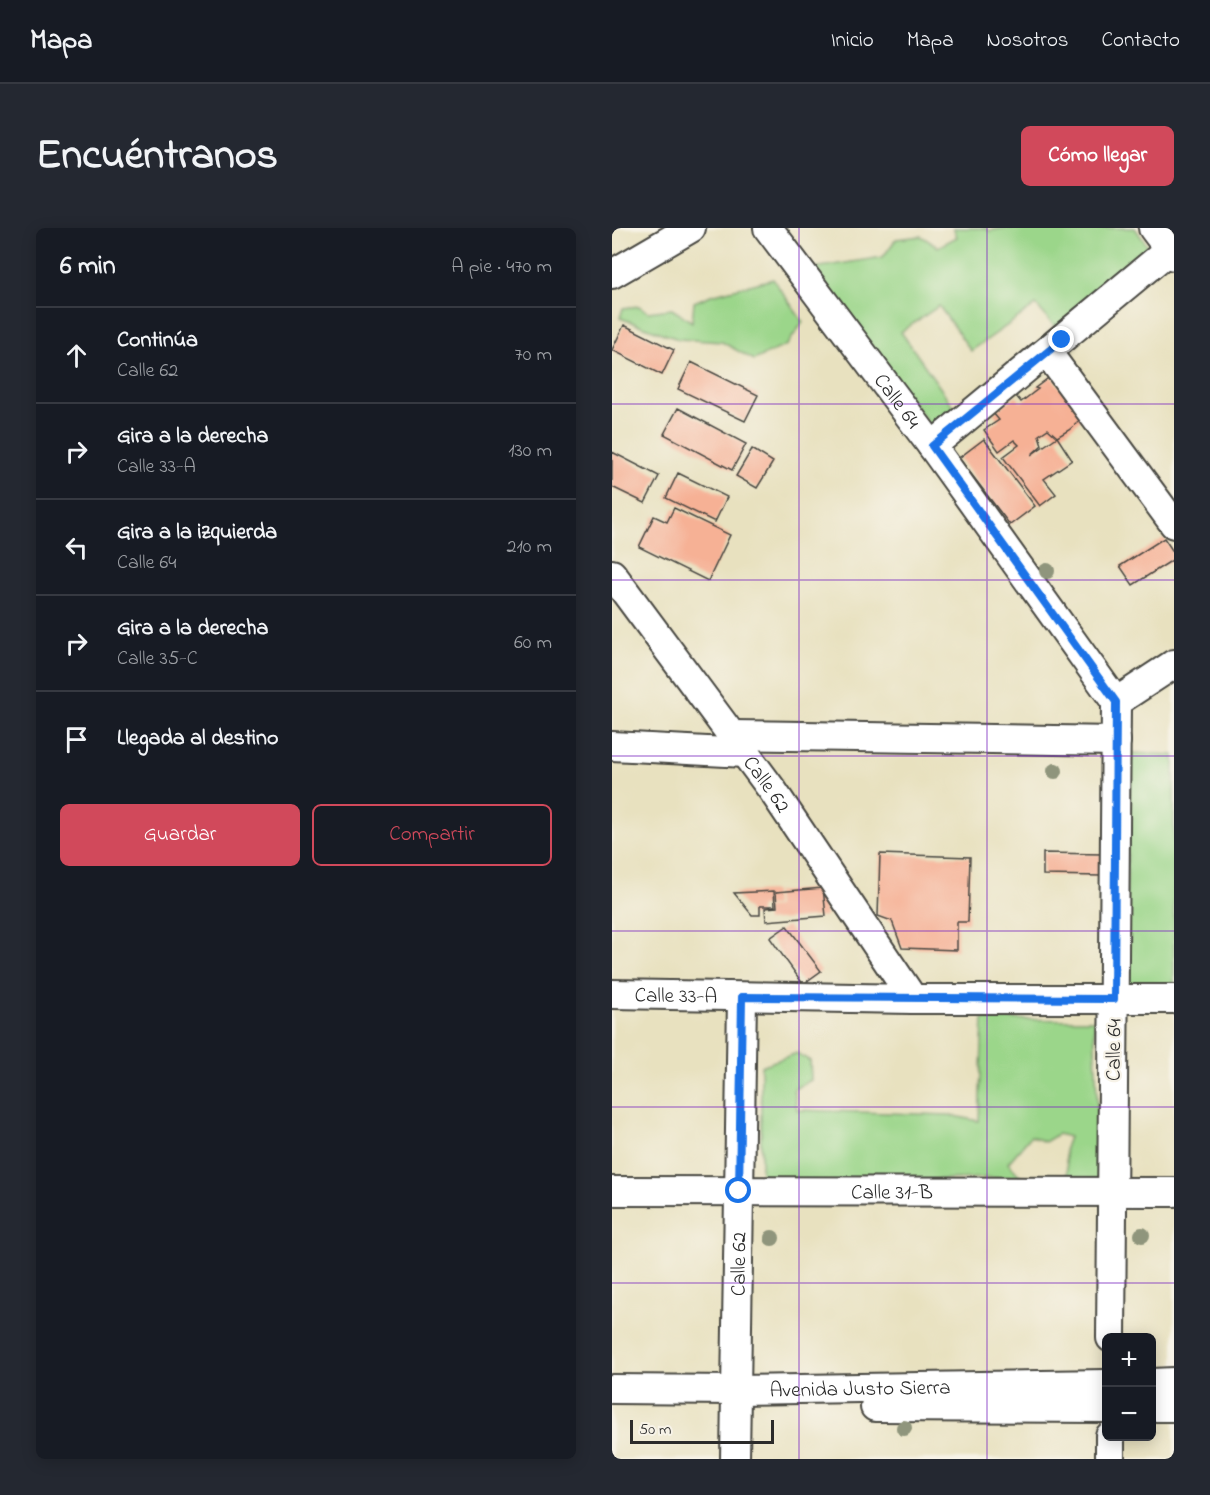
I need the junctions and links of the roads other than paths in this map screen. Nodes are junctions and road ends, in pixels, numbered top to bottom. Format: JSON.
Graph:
{"nodes":[{"id":1,"x":691,"y":228,"type":"edge"},
{"id":2,"x":768,"y":228,"type":"edge"},
{"id":3,"x":1166,"y":245,"type":"edge"},
{"id":4,"x":612,"y":274,"type":"edge"},
{"id":5,"x":1047,"y":352,"type":"junction"},
{"id":6,"x":932,"y":446,"type":"junction"},
{"id":7,"x":1174,"y":524,"type":"edge"},
{"id":8,"x":612,"y":574,"type":"edge"},
{"id":9,"x":1174,"y":664,"type":"edge"},
{"id":10,"x":1116,"y":702,"type":"junction"},
{"id":11,"x":1116,"y":741,"type":"junction"},
{"id":12,"x":738,"y":744,"type":"junction"},
{"id":13,"x":612,"y":746,"type":"edge"},
{"id":14,"x":612,"y":994,"type":"edge"},
{"id":15,"x":742,"y":997,"type":"junction"},
{"id":16,"x":913,"y":999,"type":"junction"},
{"id":17,"x":1114,"y":999,"type":"junction"},
{"id":18,"x":1174,"y":999,"type":"edge"},
{"id":19,"x":612,"y":1191,"type":"edge"},
{"id":20,"x":739,"y":1191,"type":"junction"},
{"id":21,"x":1174,"y":1192,"type":"edge"},
{"id":22,"x":1113,"y":1193,"type":"junction"},
{"id":23,"x":1111,"y":1333,"type":"edge"},
{"id":24,"x":1174,"y":1382,"type":"edge"},
{"id":25,"x":1156,"y":1383,"type":"edge"},
{"id":26,"x":1102,"y":1384,"type":"edge"},
{"id":27,"x":612,"y":1389,"type":"edge"},
{"id":28,"x":736,"y":1398,"type":"junction"},
{"id":29,"x":612,"y":1404,"type":"edge"},
{"id":30,"x":1156,"y":1407,"type":"edge"},
{"id":31,"x":1174,"y":1407,"type":"edge"},
{"id":32,"x":1102,"y":1408,"type":"edge"},
{"id":33,"x":1110,"y":1441,"type":"edge"},
{"id":34,"x":735,"y":1459,"type":"edge"},
{"id":35,"x":1110,"y":1459,"type":"edge"}],
"edges":[{"from":1,"to":4,"type":"street"},
{"from":2,"to":6,"type":"street","name":"Calle 64"},
{"from":3,"to":5,"type":"street"},
{"from":5,"to":6,"type":"street"},
{"from":5,"to":7,"type":"street"},
{"from":6,"to":10,"type":"street","name":"Calle 64"},
{"from":8,"to":12,"type":"street","name":"Calle 62"},
{"from":9,"to":10,"type":"street"},
{"from":10,"to":11,"type":"street","name":"Calle 64"},
{"from":11,"to":12,"type":"street"},
{"from":11,"to":17,"type":"street","name":"Calle 64"},
{"from":12,"to":13,"type":"street"},
{"from":12,"to":16,"type":"street","name":"Calle 62"},
{"from":14,"to":15,"type":"street","name":"Calle 33-A"},
{"from":15,"to":16,"type":"street","name":"Calle 33-A"},
{"from":15,"to":20,"type":"street","name":"Calle 62"},
{"from":16,"to":17,"type":"street","name":"Calle 33-A"},
{"from":17,"to":18,"type":"street","name":"Calle 33-A"},
{"from":17,"to":22,"type":"street","name":"Calle 64"},
{"from":19,"to":20,"type":"street","name":"Calle 31-B"},
{"from":20,"to":22,"type":"street","name":"Calle 31-B"},
{"from":20,"to":28,"type":"street","name":"Calle 62"},
{"from":21,"to":22,"type":"street","name":"Calle 31-B"},
{"from":22,"to":23,"type":"street","name":"Calle 64"},
{"from":24,"to":25,"type":"street"},
{"from":26,"to":28,"type":"street","name":"Avenida Justo Sierra"},
{"from":27,"to":28,"type":"street","name":"Avenida Justo Sierra"},
{"from":28,"to":29,"type":"street","name":"Avenida Justo Sierra"},
{"from":28,"to":32,"type":"street","name":"Avenida Justo Sierra"},
{"from":28,"to":34,"type":"street","name":"Calle 62"},
{"from":30,"to":31,"type":"street"},
{"from":33,"to":35,"type":"street"}]}
